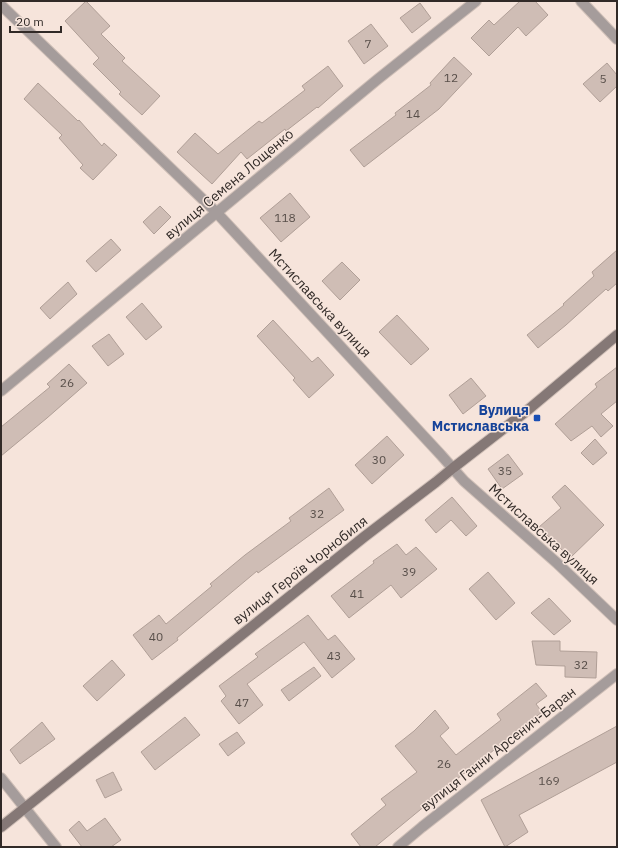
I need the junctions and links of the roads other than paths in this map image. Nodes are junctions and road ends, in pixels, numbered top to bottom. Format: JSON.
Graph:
{"nodes":[{"id":1,"x":476,"y":1,"type":"edge"},
{"id":2,"x":581,"y":1,"type":"edge"},
{"id":3,"x":1,"y":5,"type":"edge"},
{"id":4,"x":617,"y":39,"type":"edge"},
{"id":5,"x":216,"y":212,"type":"junction"},
{"id":6,"x":617,"y":335,"type":"edge"},
{"id":7,"x":1,"y":391,"type":"edge"},
{"id":8,"x":453,"y":468,"type":"junction"},
{"id":9,"x":617,"y":620,"type":"edge"},
{"id":10,"x":617,"y":674,"type":"edge"},
{"id":11,"x":1,"y":778,"type":"edge"},
{"id":12,"x":25,"y":808,"type":"junction"},
{"id":13,"x":1,"y":827,"type":"edge"},
{"id":14,"x":56,"y":847,"type":"edge"},
{"id":15,"x":398,"y":847,"type":"edge"}],
"edges":[{"from":1,"to":5,"type":"street","name":"вулиця Семена Лощенко"},
{"from":2,"to":4,"type":"street"},
{"from":3,"to":5,"type":"street","name":"Мстиславська вулиця"},
{"from":5,"to":7,"type":"street","name":"вулиця Семена Лощенко"},
{"from":5,"to":8,"type":"street","name":"Мстиславська вулиця"},
{"from":6,"to":8,"type":"main road","name":"вулиця Героїв Чорнобиля"},
{"from":8,"to":9,"type":"street","name":"Мстиславська вулиця"},
{"from":8,"to":12,"type":"main road","name":"вулиця Героїв Чорнобиля"},
{"from":10,"to":15,"type":"street","name":"вулиця Ганни Арсенич-Баран"},
{"from":11,"to":12,"type":"street"},
{"from":12,"to":13,"type":"main road","name":"вулиця Героїв Чорнобиля"},
{"from":12,"to":14,"type":"street"}]}
